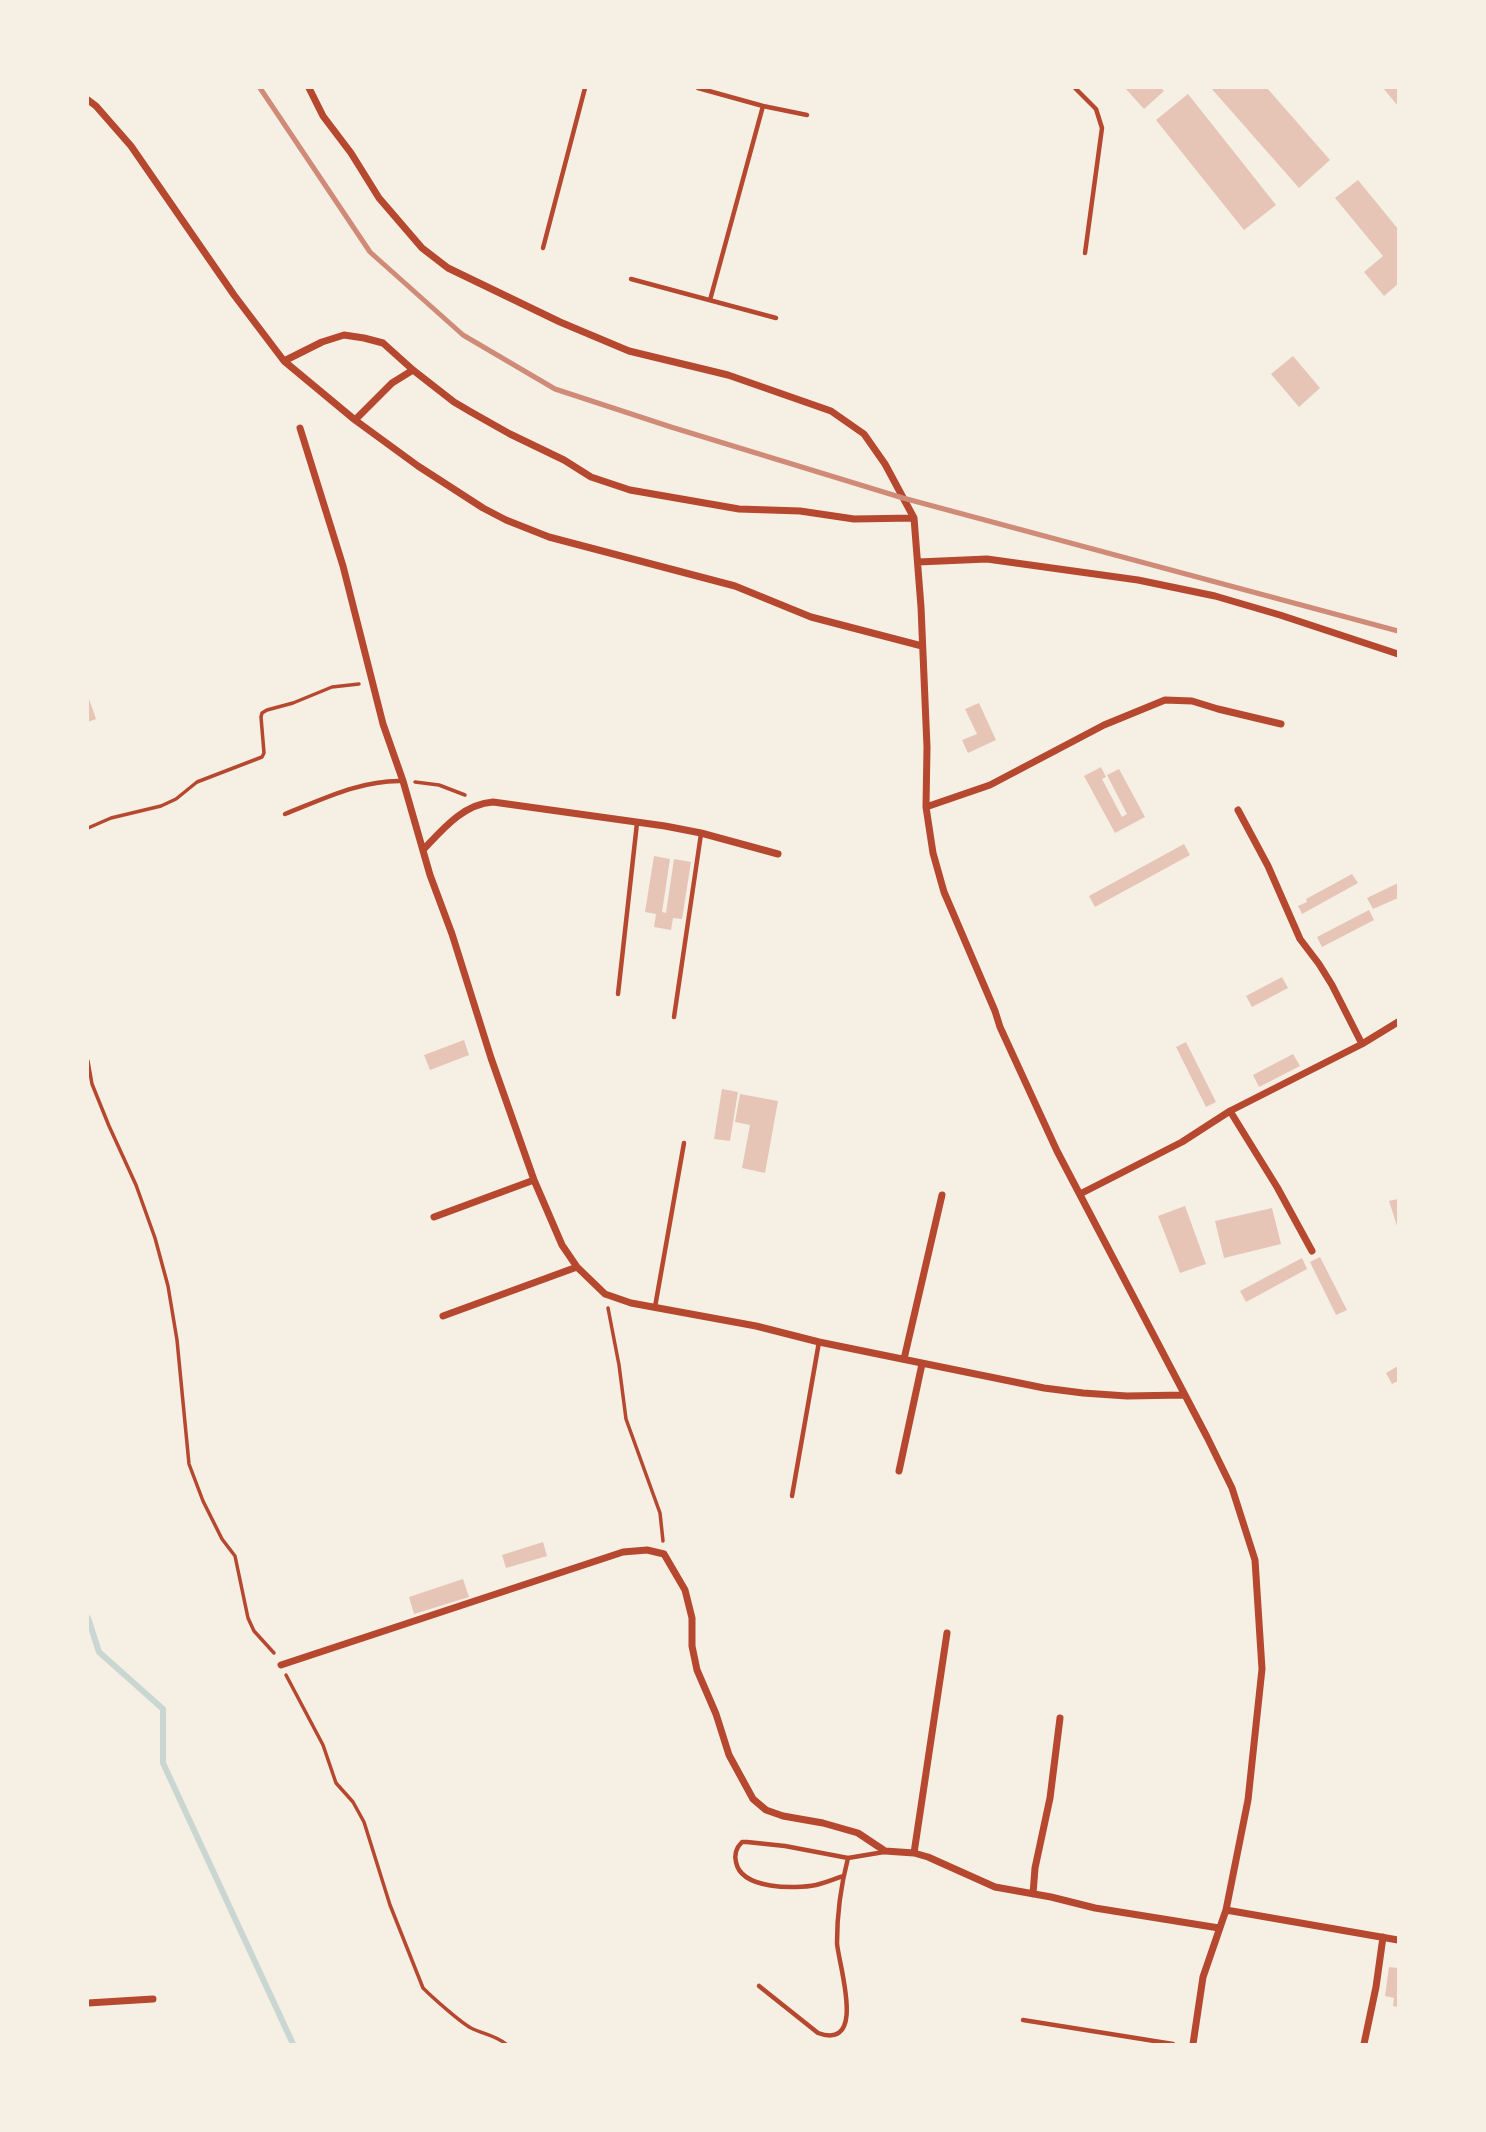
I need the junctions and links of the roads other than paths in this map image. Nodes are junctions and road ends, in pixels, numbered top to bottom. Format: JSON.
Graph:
{"nodes":[{"id":1,"x":309,"y":88,"type":"edge"},
{"id":2,"x":585,"y":88,"type":"edge"},
{"id":3,"x":698,"y":88,"type":"edge"},
{"id":4,"x":1075,"y":88,"type":"edge"},
{"id":5,"x":88,"y":100,"type":"edge"},
{"id":6,"x":763,"y":106,"type":"junction"},
{"id":7,"x":807,"y":115,"type":"dead end"},
{"id":8,"x":543,"y":248,"type":"dead end"},
{"id":9,"x":1085,"y":253,"type":"dead end"},
{"id":10,"x":631,"y":279,"type":"dead end"},
{"id":11,"x":710,"y":300,"type":"junction"},
{"id":12,"x":776,"y":318,"type":"dead end"},
{"id":13,"x":284,"y":362,"type":"junction"},
{"id":14,"x":413,"y":370,"type":"junction"},
{"id":15,"x":355,"y":420,"type":"junction"},
{"id":16,"x":300,"y":428,"type":"dead end"},
{"id":17,"x":914,"y":518,"type":"junction"},
{"id":18,"x":918,"y":562,"type":"junction"},
{"id":19,"x":922,"y":646,"type":"junction"},
{"id":20,"x":1398,"y":654,"type":"edge"},
{"id":21,"x":1281,"y":724,"type":"dead end"},
{"id":22,"x":403,"y":781,"type":"junction"},
{"id":23,"x":926,"y":807,"type":"junction"},
{"id":24,"x":1238,"y":810,"type":"dead end"},
{"id":25,"x":285,"y":814,"type":"dead end"},
{"id":26,"x":637,"y":822,"type":"junction"},
{"id":27,"x":701,"y":833,"type":"junction"},
{"id":28,"x":423,"y":850,"type":"junction"},
{"id":29,"x":778,"y":854,"type":"dead end"},
{"id":30,"x":618,"y":994,"type":"dead end"},
{"id":31,"x":674,"y":1017,"type":"dead end"},
{"id":32,"x":1398,"y":1022,"type":"edge"},
{"id":33,"x":1362,"y":1044,"type":"junction"},
{"id":34,"x":1230,"y":1111,"type":"junction"},
{"id":35,"x":684,"y":1143,"type":"dead end"},
{"id":36,"x":534,"y":1180,"type":"junction"},
{"id":37,"x":1080,"y":1194,"type":"junction"},
{"id":38,"x":942,"y":1195,"type":"dead end"},
{"id":39,"x":434,"y":1217,"type":"dead end"},
{"id":40,"x":1312,"y":1251,"type":"dead end"},
{"id":41,"x":577,"y":1267,"type":"junction"},
{"id":42,"x":655,"y":1308,"type":"junction"},
{"id":43,"x":443,"y":1316,"type":"dead end"},
{"id":44,"x":819,"y":1342,"type":"junction"},
{"id":45,"x":904,"y":1359,"type":"junction"},
{"id":46,"x":922,"y":1364,"type":"junction"},
{"id":47,"x":1184,"y":1395,"type":"junction"},
{"id":48,"x":898,"y":1471,"type":"dead end"},
{"id":49,"x":792,"y":1496,"type":"dead end"},
{"id":50,"x":947,"y":1633,"type":"dead end"},
{"id":51,"x":281,"y":1665,"type":"road end"},
{"id":52,"x":1060,"y":1718,"type":"dead end"},
{"id":53,"x":885,"y":1851,"type":"junction"},
{"id":54,"x":914,"y":1853,"type":"junction"},
{"id":55,"x":848,"y":1858,"type":"junction"},
{"id":56,"x":843,"y":1876,"type":"junction"},
{"id":57,"x":1032,"y":1894,"type":"junction"},
{"id":58,"x":1226,"y":1910,"type":"junction"},
{"id":59,"x":1219,"y":1928,"type":"junction"},
{"id":60,"x":1383,"y":1937,"type":"junction"},
{"id":61,"x":1398,"y":1940,"type":"edge"},
{"id":62,"x":759,"y":1986,"type":"dead end"},
{"id":63,"x":153,"y":1999,"type":"dead end"},
{"id":64,"x":88,"y":2003,"type":"edge"},
{"id":65,"x":1023,"y":2020,"type":"dead end"},
{"id":66,"x":1173,"y":2045,"type":"edge"},
{"id":67,"x":1193,"y":2045,"type":"edge"},
{"id":68,"x":1364,"y":2045,"type":"edge"}],
"edges":[{"from":1,"to":17,"type":"street"},
{"from":2,"to":8,"type":"lane"},
{"from":3,"to":6,"type":"lane"},
{"from":4,"to":9,"type":"lane"},
{"from":5,"to":13,"type":"street"},
{"from":6,"to":7,"type":"lane"},
{"from":6,"to":11,"type":"lane"},
{"from":10,"to":11,"type":"lane"},
{"from":11,"to":12,"type":"lane"},
{"from":13,"to":14,"type":"street"},
{"from":13,"to":15,"type":"street"},
{"from":14,"to":15,"type":"street"},
{"from":14,"to":17,"type":"street"},
{"from":15,"to":19,"type":"street"},
{"from":16,"to":22,"type":"street"},
{"from":17,"to":18,"type":"street"},
{"from":18,"to":19,"type":"street"},
{"from":18,"to":20,"type":"street"},
{"from":19,"to":23,"type":"street"},
{"from":21,"to":23,"type":"street"},
{"from":22,"to":25,"type":"lane"},
{"from":22,"to":28,"type":"street"},
{"from":23,"to":37,"type":"street"},
{"from":24,"to":33,"type":"street"},
{"from":26,"to":27,"type":"street"},
{"from":26,"to":28,"type":"street"},
{"from":26,"to":30,"type":"lane"},
{"from":27,"to":29,"type":"street"},
{"from":27,"to":31,"type":"lane"},
{"from":28,"to":36,"type":"street"},
{"from":32,"to":33,"type":"street"},
{"from":33,"to":34,"type":"street"},
{"from":34,"to":37,"type":"street"},
{"from":34,"to":40,"type":"street"},
{"from":35,"to":42,"type":"lane"},
{"from":36,"to":39,"type":"street"},
{"from":36,"to":41,"type":"street"},
{"from":37,"to":47,"type":"street"},
{"from":38,"to":45,"type":"street"},
{"from":41,"to":42,"type":"street"},
{"from":41,"to":43,"type":"street"},
{"from":42,"to":44,"type":"street"},
{"from":44,"to":45,"type":"street"},
{"from":44,"to":49,"type":"lane"},
{"from":45,"to":46,"type":"street"},
{"from":46,"to":47,"type":"street"},
{"from":46,"to":48,"type":"street"},
{"from":47,"to":58,"type":"street"},
{"from":50,"to":54,"type":"street"},
{"from":51,"to":53,"type":"street"},
{"from":52,"to":57,"type":"street"},
{"from":53,"to":54,"type":"street"},
{"from":53,"to":55,"type":"lane"},
{"from":54,"to":57,"type":"street"},
{"from":55,"to":56,"type":"lane"},
{"from":55,"to":56,"type":"lane"},
{"from":56,"to":62,"type":"lane"},
{"from":57,"to":59,"type":"street"},
{"from":58,"to":59,"type":"street"},
{"from":58,"to":60,"type":"street"},
{"from":59,"to":67,"type":"street"},
{"from":60,"to":61,"type":"street"},
{"from":60,"to":68,"type":"street"},
{"from":63,"to":64,"type":"street"},
{"from":65,"to":66,"type":"lane"}]}
